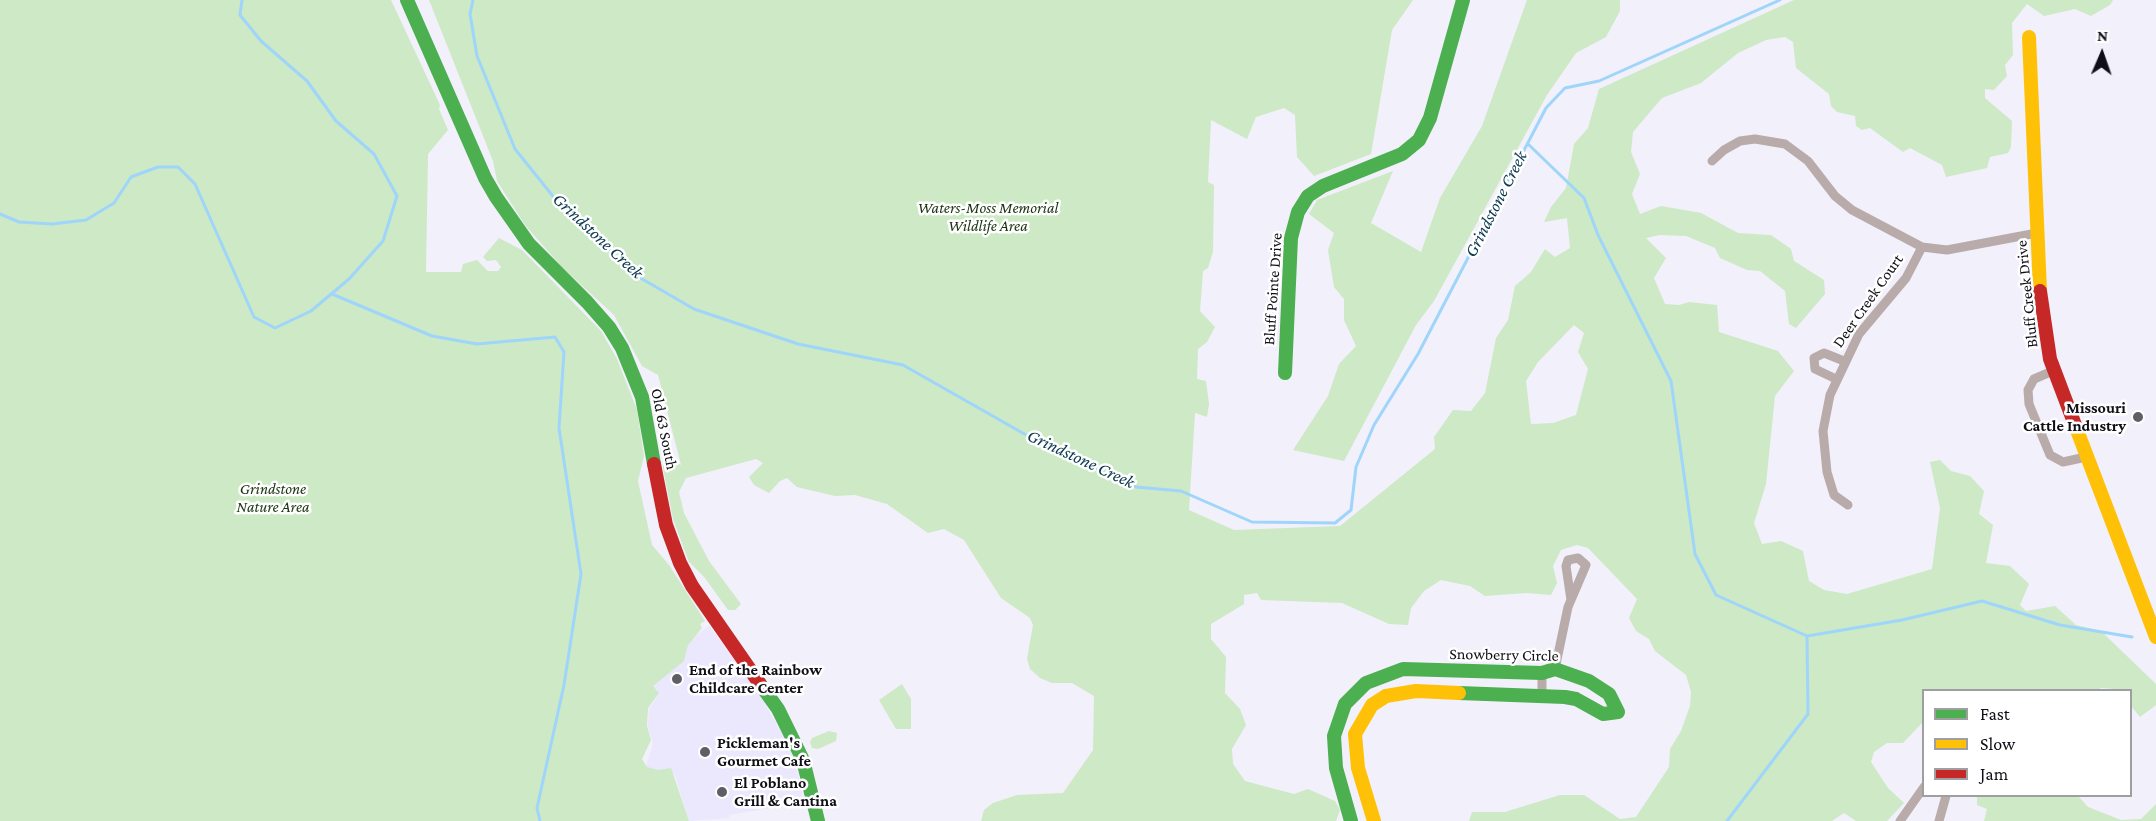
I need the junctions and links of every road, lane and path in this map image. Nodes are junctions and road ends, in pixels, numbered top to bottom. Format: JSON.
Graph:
{"nodes":[{"id":1,"x":407,"y":0,"type":"edge"},
{"id":2,"x":1463,"y":0,"type":"edge"},
{"id":3,"x":2029,"y":37,"type":"dead end"},
{"id":4,"x":1712,"y":161,"type":"dead end"},
{"id":5,"x":2037,"y":233,"type":"junction"},
{"id":6,"x":1922,"y":247,"type":"junction"},
{"id":7,"x":1844,"y":361,"type":"junction"},
{"id":8,"x":2055,"y":370,"type":"junction"},
{"id":9,"x":1285,"y":373,"type":"dead end"},
{"id":10,"x":1836,"y":379,"type":"junction"},
{"id":11,"x":2086,"y":457,"type":"junction"},
{"id":12,"x":1848,"y":505,"type":"dead end"},
{"id":13,"x":1571,"y":600,"type":"dead end"},
{"id":14,"x":2156,"y":637,"type":"edge"},
{"id":15,"x":1548,"y":671,"type":"junction"},
{"id":16,"x":1542,"y":696,"type":"junction"},
{"id":17,"x":1922,"y":788,"type":"edge"},
{"id":18,"x":1945,"y":797,"type":"edge"},
{"id":19,"x":818,"y":821,"type":"edge"},
{"id":20,"x":1352,"y":821,"type":"edge"},
{"id":21,"x":1374,"y":821,"type":"edge"},
{"id":22,"x":1900,"y":821,"type":"edge"},
{"id":23,"x":1939,"y":821,"type":"edge"}],
"edges":[{"from":1,"to":19,"type":"street","name":"Old 63 South"},
{"from":2,"to":9,"type":"street","name":"Bluff Pointe Drive"},
{"from":3,"to":5,"type":"street","name":"Bluff Creek Drive"},
{"from":4,"to":6,"type":"street"},
{"from":5,"to":6,"type":"street"},
{"from":5,"to":8,"type":"street","name":"Bluff Creek Drive"},
{"from":6,"to":7,"type":"street","name":"Deer Creek Court"},
{"from":7,"to":10,"type":"street","name":"Deer Creek Court"},
{"from":7,"to":10,"type":"street"},
{"from":8,"to":11,"type":"street","name":"Bluff Creek Drive"},
{"from":8,"to":11,"type":"street"},
{"from":10,"to":12,"type":"street","name":"Deer Creek Court"},
{"from":11,"to":14,"type":"street","name":"Bluff Creek Drive"},
{"from":13,"to":15,"type":"street"},
{"from":15,"to":16,"type":"street"},
{"from":15,"to":16,"type":"street","name":"Snowberry Circle"},
{"from":15,"to":20,"type":"street","name":"Snowberry Circle"},
{"from":16,"to":21,"type":"street","name":"Snowberry Circle"},
{"from":17,"to":22,"type":"street"},
{"from":18,"to":23,"type":"street"}]}
